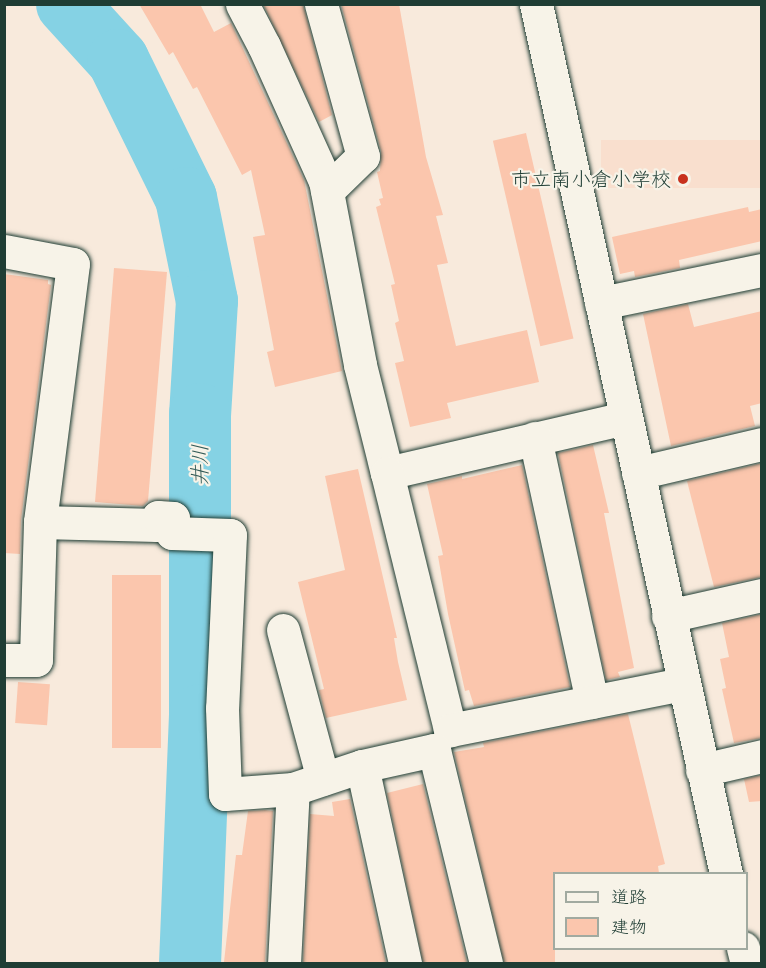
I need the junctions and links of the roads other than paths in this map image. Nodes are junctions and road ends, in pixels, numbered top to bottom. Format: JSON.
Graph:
{"nodes":[{"id":1,"x":242,"y":4,"type":"edge"},
{"id":2,"x":321,"y":4,"type":"edge"},
{"id":3,"x":536,"y":4,"type":"edge"},
{"id":4,"x":327,"y":191,"type":"junction"},
{"id":5,"x":4,"y":251,"type":"edge"},
{"id":6,"x":762,"y":270,"type":"edge"},
{"id":7,"x":601,"y":303,"type":"junction"},
{"id":8,"x":626,"y":418,"type":"junction"},
{"id":9,"x":535,"y":438,"type":"junction"},
{"id":10,"x":762,"y":444,"type":"edge"},
{"id":11,"x":387,"y":473,"type":"junction"},
{"id":12,"x":638,"y":473,"type":"junction"},
{"id":13,"x":40,"y":522,"type":"junction"},
{"id":14,"x":762,"y":595,"type":"edge"},
{"id":15,"x":668,"y":616,"type":"junction"},
{"id":16,"x":283,"y":630,"type":"dead end"},
{"id":17,"x":4,"y":660,"type":"edge"},
{"id":18,"x":683,"y":684,"type":"junction"},
{"id":19,"x":592,"y":702,"type":"junction"},
{"id":20,"x":442,"y":740,"type":"junction"},
{"id":21,"x":762,"y":756,"type":"edge"},
{"id":22,"x":362,"y":766,"type":"junction"},
{"id":23,"x":702,"y":770,"type":"junction"},
{"id":24,"x":308,"y":784,"type":"junction"},
{"id":25,"x":726,"y":872,"type":"edge"},
{"id":26,"x":284,"y":963,"type":"edge"},
{"id":27,"x":405,"y":963,"type":"edge"},
{"id":28,"x":486,"y":963,"type":"edge"}],
"edges":[{"from":1,"to":4,"type":"street"},
{"from":2,"to":4,"type":"street"},
{"from":3,"to":7,"type":"street"},
{"from":4,"to":11,"type":"street"},
{"from":5,"to":13,"type":"street"},
{"from":6,"to":7,"type":"street"},
{"from":7,"to":8,"type":"street"},
{"from":8,"to":9,"type":"street"},
{"from":8,"to":12,"type":"street"},
{"from":9,"to":11,"type":"street"},
{"from":9,"to":19,"type":"street"},
{"from":10,"to":12,"type":"street"},
{"from":11,"to":20,"type":"street"},
{"from":12,"to":15,"type":"street"},
{"from":13,"to":17,"type":"street"},
{"from":13,"to":24,"type":"street"},
{"from":14,"to":15,"type":"street"},
{"from":15,"to":18,"type":"street"},
{"from":16,"to":24,"type":"street"},
{"from":18,"to":19,"type":"street"},
{"from":18,"to":23,"type":"street"},
{"from":19,"to":20,"type":"street"},
{"from":20,"to":22,"type":"street"},
{"from":20,"to":28,"type":"street"},
{"from":21,"to":23,"type":"street"},
{"from":22,"to":24,"type":"street"},
{"from":22,"to":27,"type":"street"},
{"from":23,"to":25,"type":"street"},
{"from":24,"to":26,"type":"street"}]}
